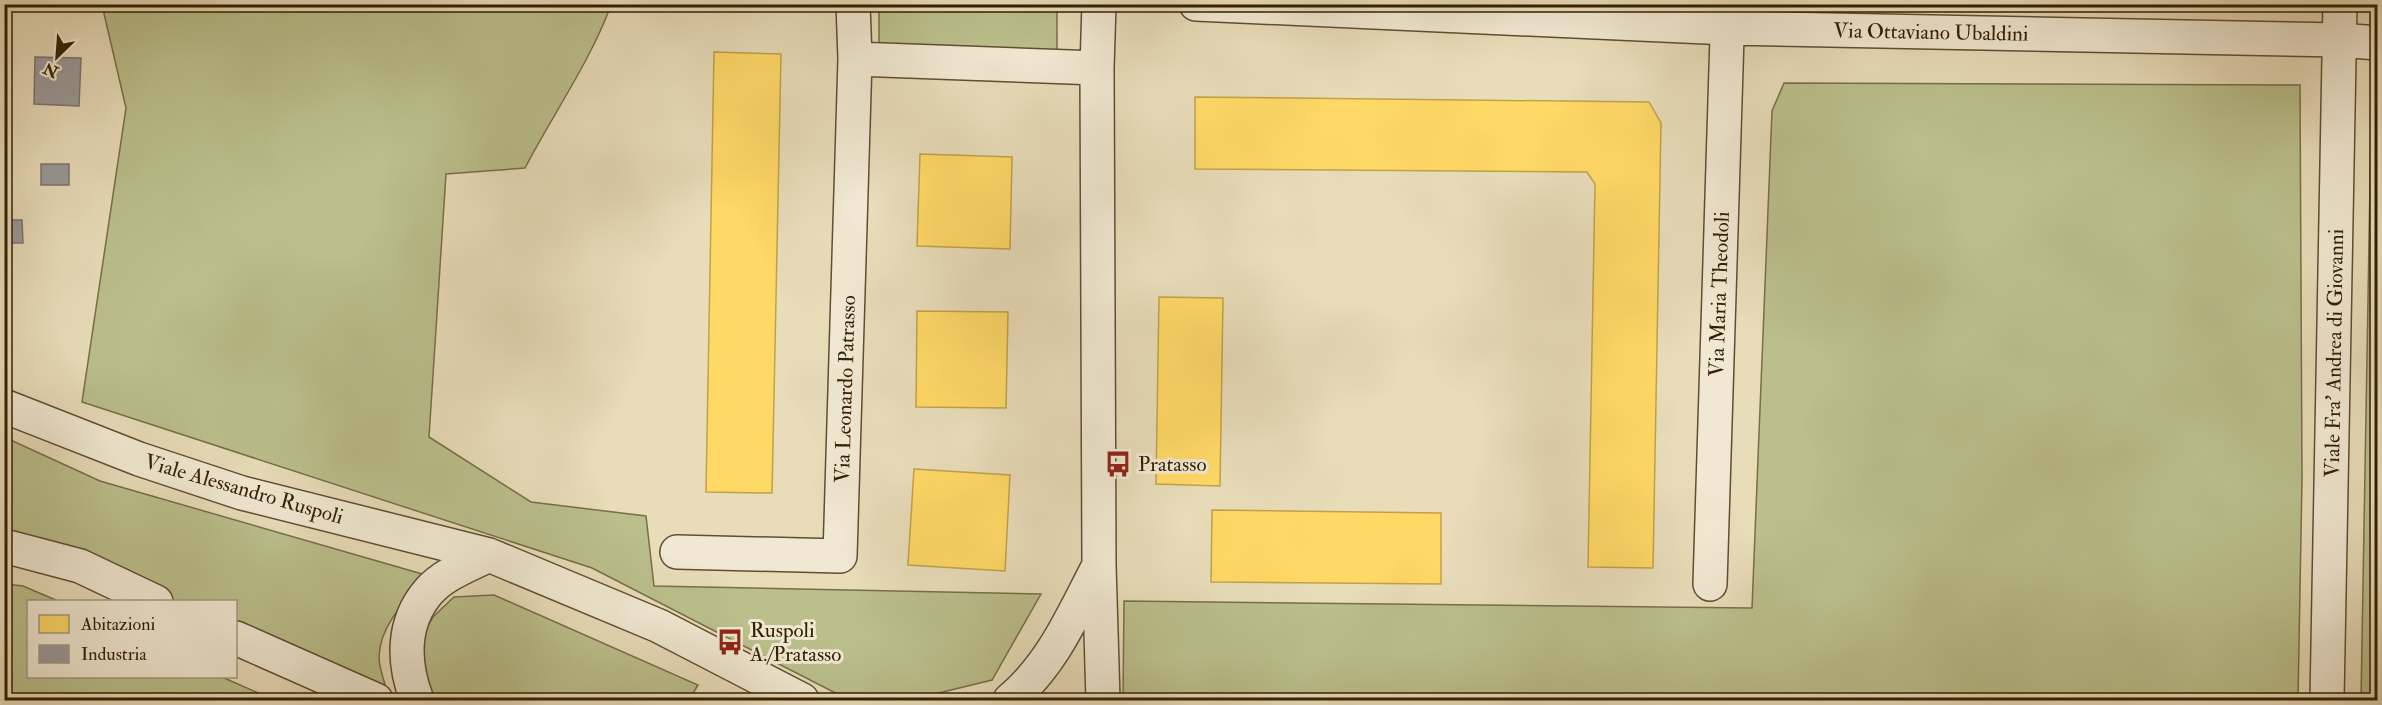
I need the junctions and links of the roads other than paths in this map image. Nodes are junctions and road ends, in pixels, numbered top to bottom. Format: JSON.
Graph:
{"nodes":[{"id":1,"x":853,"y":4,"type":"edge"},
{"id":2,"x":1099,"y":4,"type":"edge"},
{"id":3,"x":1196,"y":4,"type":"edge"},
{"id":4,"x":2340,"y":4,"type":"edge"},
{"id":5,"x":1728,"y":16,"type":"edge"},
{"id":6,"x":2339,"y":39,"type":"junction"},
{"id":7,"x":2378,"y":43,"type":"edge"},
{"id":8,"x":855,"y":59,"type":"junction"},
{"id":9,"x":1097,"y":68,"type":"junction"},
{"id":10,"x":4,"y":406,"type":"edge"},
{"id":11,"x":4,"y":546,"type":"edge"},
{"id":12,"x":677,"y":552,"type":"dead end"},
{"id":13,"x":489,"y":555,"type":"junction"},
{"id":14,"x":1099,"y":565,"type":"junction"},
{"id":15,"x":1710,"y":584,"type":"dead end"},
{"id":16,"x":152,"y":600,"type":"edge"},
{"id":17,"x":237,"y":638,"type":"edge"},
{"id":18,"x":376,"y":700,"type":"edge"},
{"id":19,"x":417,"y":700,"type":"edge"},
{"id":20,"x":802,"y":700,"type":"edge"},
{"id":21,"x":1010,"y":700,"type":"edge"},
{"id":22,"x":1103,"y":700,"type":"edge"},
{"id":23,"x":2327,"y":700,"type":"edge"}],
"edges":[{"from":1,"to":8,"type":"street","name":"Via Leonardo Patrasso"},
{"from":2,"to":9,"type":"street"},
{"from":3,"to":5,"type":"street","name":"Via Ottaviano Ubaldini"},
{"from":4,"to":6,"type":"street","name":"Viale Fra' Andrea di Giovanni"},
{"from":5,"to":6,"type":"street","name":"Via Ottaviano Ubaldini"},
{"from":5,"to":15,"type":"street","name":"Via Maria Theodoli"},
{"from":6,"to":7,"type":"street","name":"Via Ottaviano Ubaldini"},
{"from":6,"to":23,"type":"street","name":"Viale Fra' Andrea di Giovanni"},
{"from":8,"to":9,"type":"street"},
{"from":8,"to":12,"type":"street","name":"Via Leonardo Patrasso"},
{"from":9,"to":14,"type":"street"},
{"from":10,"to":13,"type":"street","name":"Viale Alessandro Ruspoli"},
{"from":11,"to":16,"type":"street"},
{"from":13,"to":19,"type":"street"},
{"from":13,"to":20,"type":"street","name":"Viale Alessandro Ruspoli"},
{"from":14,"to":21,"type":"street"},
{"from":14,"to":22,"type":"street"},
{"from":17,"to":18,"type":"street"}]}
